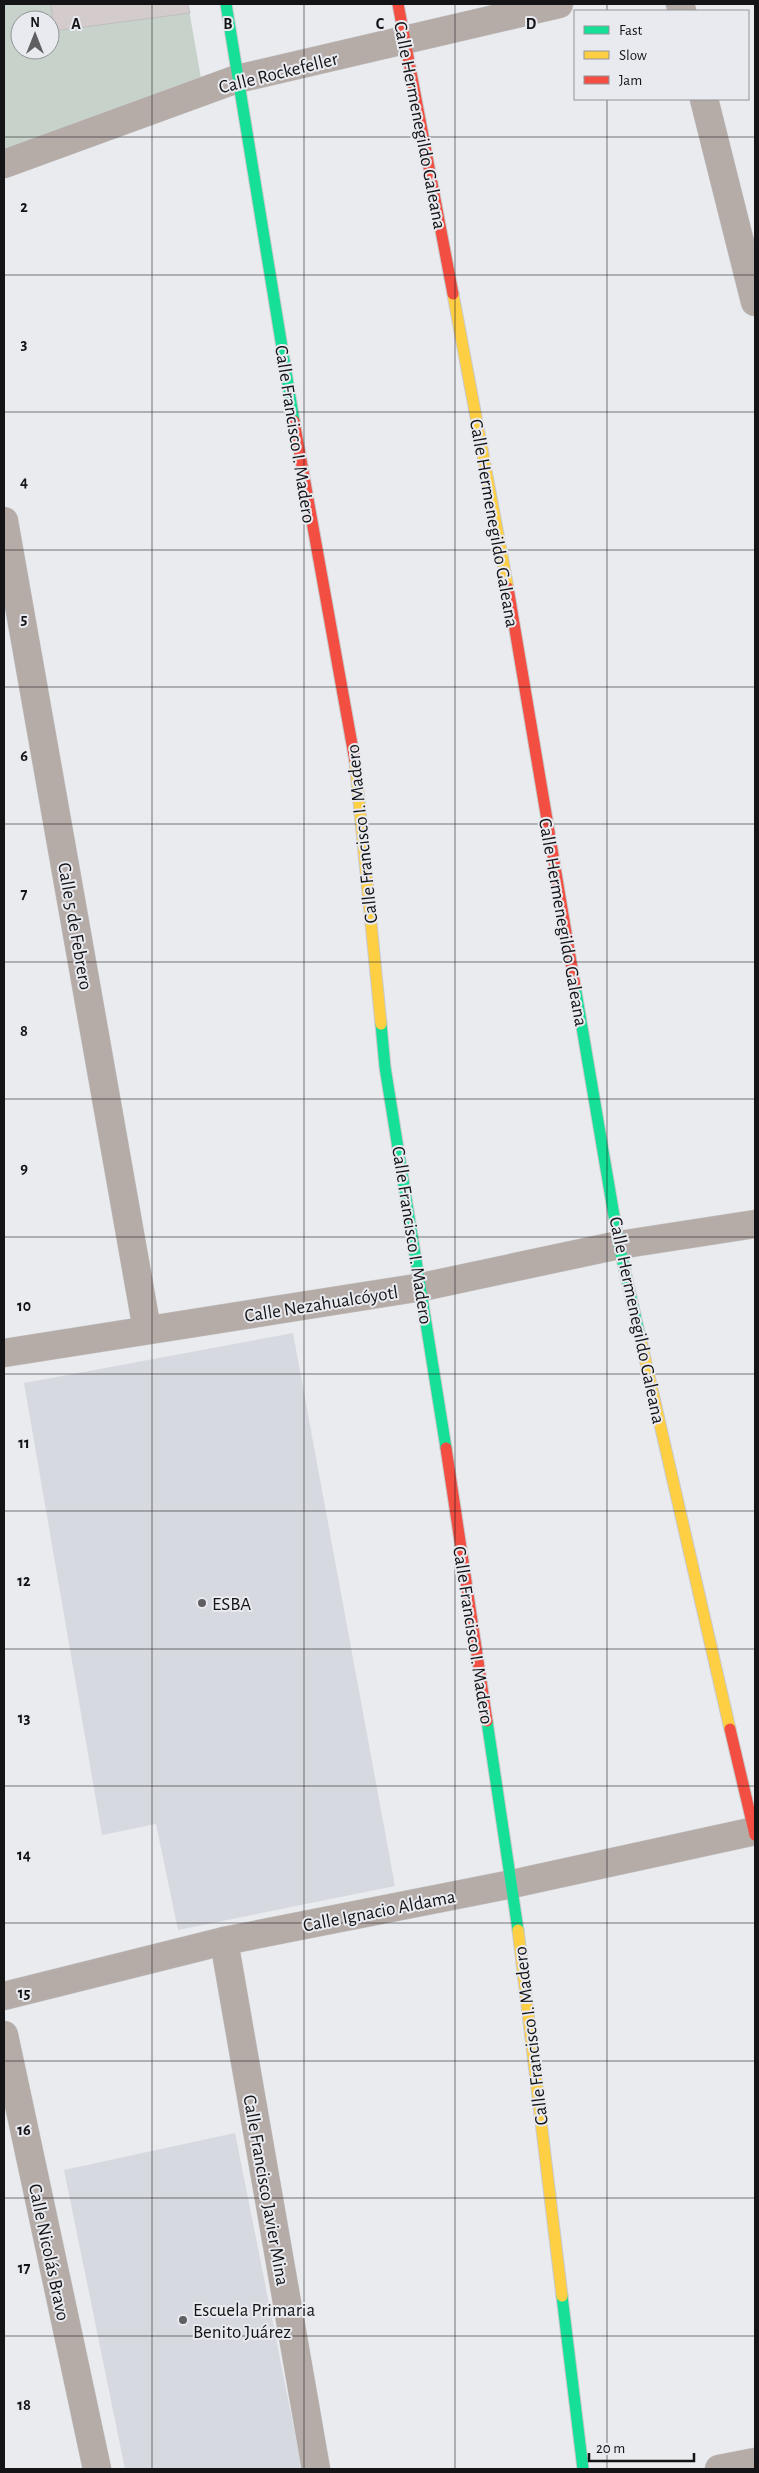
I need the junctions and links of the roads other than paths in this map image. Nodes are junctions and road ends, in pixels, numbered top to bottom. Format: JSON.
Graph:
{"nodes":[{"id":1,"x":226,"y":4,"type":"edge"},
{"id":2,"x":398,"y":4,"type":"edge"},
{"id":3,"x":559,"y":4,"type":"edge"},
{"id":4,"x":406,"y":41,"type":"junction"},
{"id":5,"x":237,"y":79,"type":"junction"},
{"id":6,"x":704,"y":100,"type":"edge"},
{"id":7,"x":4,"y":164,"type":"edge"},
{"id":8,"x":755,"y":302,"type":"edge"},
{"id":9,"x":4,"y":521,"type":"edge"},
{"id":10,"x":755,"y":1224,"type":"edge"},
{"id":11,"x":619,"y":1245,"type":"junction"},
{"id":12,"x":422,"y":1287,"type":"junction"},
{"id":13,"x":147,"y":1330,"type":"junction"},
{"id":14,"x":4,"y":1353,"type":"edge"},
{"id":15,"x":755,"y":1832,"type":"edge"},
{"id":16,"x":512,"y":1884,"type":"junction"},
{"id":17,"x":224,"y":1941,"type":"junction"},
{"id":18,"x":4,"y":1996,"type":"edge"},
{"id":19,"x":4,"y":2035,"type":"edge"},
{"id":20,"x":755,"y":2462,"type":"edge"},
{"id":21,"x":97,"y":2469,"type":"edge"},
{"id":22,"x":316,"y":2469,"type":"edge"},
{"id":23,"x":582,"y":2469,"type":"edge"},
{"id":24,"x":719,"y":2469,"type":"edge"}],
"edges":[{"from":1,"to":5,"type":"street","name":"Calle Francisco I. Madero"},
{"from":2,"to":4,"type":"street","name":"Calle Hermenegildo Galeana"},
{"from":3,"to":4,"type":"street","name":"Calle Rockefeller"},
{"from":4,"to":5,"type":"street","name":"Calle Rockefeller"},
{"from":4,"to":11,"type":"street","name":"Calle Hermenegildo Galeana"},
{"from":5,"to":7,"type":"street","name":"Calle Rockefeller"},
{"from":5,"to":12,"type":"street","name":"Calle Francisco I. Madero"},
{"from":6,"to":8,"type":"street"},
{"from":9,"to":13,"type":"street","name":"Calle 5 de Febrero"},
{"from":10,"to":11,"type":"street","name":"Calle Nezahualcóyotl"},
{"from":11,"to":12,"type":"street","name":"Calle Nezahualcóyotl"},
{"from":11,"to":15,"type":"street","name":"Calle Hermenegildo Galeana"},
{"from":12,"to":13,"type":"street","name":"Calle Nezahualcóyotl"},
{"from":12,"to":16,"type":"street","name":"Calle Francisco I. Madero"},
{"from":13,"to":14,"type":"street","name":"Calle Nezahualcóyotl"},
{"from":15,"to":16,"type":"street","name":"Calle Ignacio Aldama"},
{"from":16,"to":17,"type":"street","name":"Calle Ignacio Aldama"},
{"from":16,"to":23,"type":"street","name":"Calle Francisco I. Madero"},
{"from":17,"to":18,"type":"street","name":"Calle Ignacio Aldama"},
{"from":17,"to":22,"type":"street","name":"Calle Francisco Javier Mina"},
{"from":19,"to":21,"type":"street","name":"Calle Nicolás Bravo"},
{"from":20,"to":24,"type":"street"}]}
